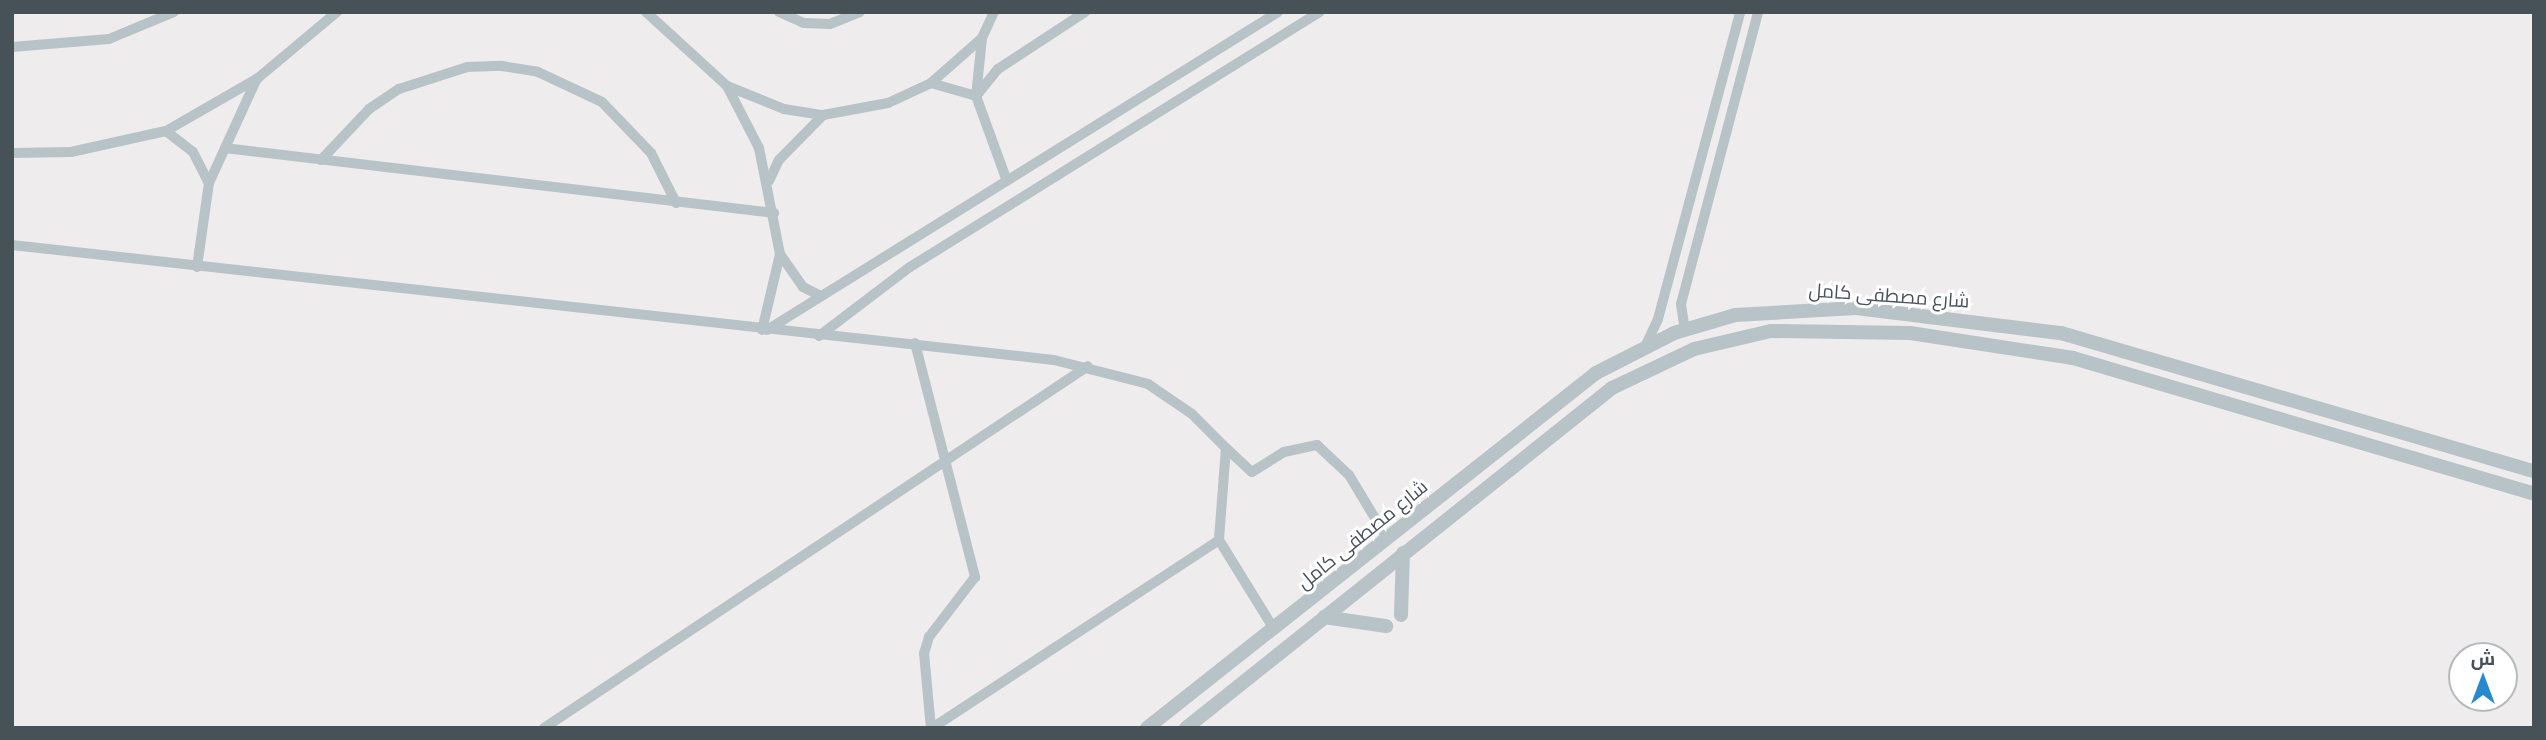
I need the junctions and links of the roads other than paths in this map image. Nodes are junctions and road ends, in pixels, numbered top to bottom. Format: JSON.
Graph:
{"nodes":[{"id":1,"x":174,"y":12,"type":"edge"},
{"id":2,"x":337,"y":12,"type":"edge"},
{"id":3,"x":646,"y":12,"type":"edge"},
{"id":4,"x":779,"y":12,"type":"edge"},
{"id":5,"x":860,"y":12,"type":"edge"},
{"id":6,"x":994,"y":12,"type":"edge"},
{"id":7,"x":1085,"y":12,"type":"edge"},
{"id":8,"x":1279,"y":12,"type":"edge"},
{"id":9,"x":1320,"y":12,"type":"edge"},
{"id":10,"x":1740,"y":12,"type":"edge"},
{"id":11,"x":1758,"y":12,"type":"edge"},
{"id":12,"x":982,"y":38,"type":"junction"},
{"id":13,"x":12,"y":47,"type":"edge"},
{"id":14,"x":258,"y":78,"type":"junction"},
{"id":15,"x":931,"y":83,"type":"junction"},
{"id":16,"x":727,"y":86,"type":"junction"},
{"id":17,"x":976,"y":96,"type":"junction"},
{"id":18,"x":823,"y":115,"type":"junction"},
{"id":19,"x":166,"y":131,"type":"junction"},
{"id":20,"x":225,"y":148,"type":"junction"},
{"id":21,"x":12,"y":153,"type":"edge"},
{"id":22,"x":321,"y":160,"type":"junction"},
{"id":23,"x":769,"y":181,"type":"junction"},
{"id":24,"x":1007,"y":181,"type":"junction"},
{"id":25,"x":209,"y":183,"type":"junction"},
{"id":26,"x":676,"y":203,"type":"junction"},
{"id":27,"x":774,"y":213,"type":"junction"},
{"id":28,"x":12,"y":245,"type":"edge"},
{"id":29,"x":780,"y":254,"type":"junction"},
{"id":30,"x":197,"y":267,"type":"junction"},
{"id":31,"x":821,"y":296,"type":"junction"},
{"id":32,"x":1913,"y":313,"type":"junction"},
{"id":33,"x":764,"y":330,"type":"junction"},
{"id":34,"x":1685,"y":330,"type":"junction"},
{"id":35,"x":1910,"y":333,"type":"junction"},
{"id":36,"x":819,"y":336,"type":"junction"},
{"id":37,"x":915,"y":343,"type":"junction"},
{"id":38,"x":1644,"y":347,"type":"junction"},
{"id":39,"x":1088,"y":366,"type":"junction"},
{"id":40,"x":2389,"y":428,"type":"junction"},
{"id":41,"x":2431,"y":439,"type":"junction"},
{"id":42,"x":1226,"y":447,"type":"junction"},
{"id":43,"x":2383,"y":448,"type":"junction"},
{"id":44,"x":2426,"y":461,"type":"junction"},
{"id":45,"x":942,"y":462,"type":"junction"},
{"id":46,"x":2534,"y":471,"type":"edge"},
{"id":47,"x":2534,"y":494,"type":"edge"},
{"id":48,"x":1387,"y":538,"type":"junction"},
{"id":49,"x":1219,"y":540,"type":"junction"},
{"id":50,"x":1404,"y":553,"type":"junction"},
{"id":51,"x":1358,"y":562,"type":"junction"},
{"id":52,"x":1344,"y":573,"type":"junction"},
{"id":53,"x":1371,"y":579,"type":"junction"},
{"id":54,"x":1357,"y":590,"type":"junction"},
{"id":55,"x":1401,"y":615,"type":"dead end"},
{"id":56,"x":1324,"y":617,"type":"junction"},
{"id":57,"x":1386,"y":626,"type":"dead end"},
{"id":58,"x":1273,"y":629,"type":"junction"},
{"id":59,"x":544,"y":728,"type":"edge"},
{"id":60,"x":932,"y":728,"type":"edge"},
{"id":61,"x":1147,"y":728,"type":"edge"},
{"id":62,"x":1186,"y":728,"type":"edge"}],
"edges":[{"from":1,"to":13,"type":"street"},
{"from":2,"to":14,"type":"street"},
{"from":3,"to":16,"type":"street"},
{"from":4,"to":5,"type":"street"},
{"from":6,"to":12,"type":"street"},
{"from":7,"to":17,"type":"street"},
{"from":8,"to":24,"type":"street"},
{"from":9,"to":36,"type":"street"},
{"from":10,"to":38,"type":"street"},
{"from":11,"to":34,"type":"street"},
{"from":12,"to":15,"type":"street"},
{"from":12,"to":17,"type":"street"},
{"from":14,"to":19,"type":"street"},
{"from":14,"to":20,"type":"street"},
{"from":15,"to":17,"type":"street"},
{"from":15,"to":18,"type":"street"},
{"from":16,"to":18,"type":"street"},
{"from":16,"to":23,"type":"street"},
{"from":17,"to":24,"type":"street"},
{"from":18,"to":23,"type":"street"},
{"from":19,"to":21,"type":"street"},
{"from":19,"to":25,"type":"street"},
{"from":20,"to":22,"type":"street"},
{"from":20,"to":25,"type":"street"},
{"from":22,"to":26,"type":"street"},
{"from":22,"to":26,"type":"street"},
{"from":23,"to":27,"type":"street"},
{"from":24,"to":31,"type":"street"},
{"from":25,"to":30,"type":"street"},
{"from":26,"to":27,"type":"street"},
{"from":27,"to":29,"type":"street"},
{"from":28,"to":30,"type":"street"},
{"from":29,"to":31,"type":"street"},
{"from":29,"to":33,"type":"street"},
{"from":30,"to":33,"type":"street"},
{"from":31,"to":33,"type":"street"},
{"from":32,"to":34,"type":"street","name":"شارع مصطفى كامل"},
{"from":32,"to":35,"type":"street"},
{"from":32,"to":40,"type":"street","name":"شارع مصطفى كامل"},
{"from":33,"to":36,"type":"street"},
{"from":34,"to":38,"type":"street","name":"شارع مصطفى كامل"},
{"from":35,"to":43,"type":"street","name":"شارع مصطفى كامل"},
{"from":35,"to":50,"type":"street","name":"شارع مصطفى كامل"},
{"from":36,"to":37,"type":"street"},
{"from":37,"to":39,"type":"street"},
{"from":37,"to":45,"type":"street"},
{"from":38,"to":48,"type":"street","name":"شارع مصطفى كامل"},
{"from":39,"to":42,"type":"street"},
{"from":39,"to":45,"type":"street"},
{"from":40,"to":41,"type":"street","name":"شارع مصطفى كامل"},
{"from":40,"to":43,"type":"street"},
{"from":41,"to":44,"type":"street"},
{"from":41,"to":46,"type":"street","name":"شارع مصطفى كامل"},
{"from":42,"to":48,"type":"street"},
{"from":42,"to":49,"type":"street"},
{"from":43,"to":44,"type":"street","name":"شارع مصطفى كامل"},
{"from":44,"to":47,"type":"street","name":"شارع مصطفى كامل"},
{"from":45,"to":59,"type":"street"},
{"from":45,"to":60,"type":"street"},
{"from":48,"to":51,"type":"street","name":"شارع مصطفى كامل"},
{"from":49,"to":58,"type":"street"},
{"from":49,"to":60,"type":"street"},
{"from":50,"to":53,"type":"street","name":"شارع مصطفى كامل"},
{"from":50,"to":55,"type":"street"},
{"from":51,"to":52,"type":"street","name":"شارع مصطفى كامل"},
{"from":51,"to":53,"type":"street"},
{"from":52,"to":54,"type":"street"},
{"from":52,"to":58,"type":"street","name":"شارع مصطفى كامل"},
{"from":53,"to":54,"type":"street","name":"شارع مصطفى كامل"},
{"from":54,"to":56,"type":"street","name":"شارع مصطفى كامل"},
{"from":56,"to":57,"type":"street"},
{"from":56,"to":62,"type":"street","name":"شارع مصطفى كامل"},
{"from":58,"to":61,"type":"street","name":"شارع مصطفى كامل"}]}
